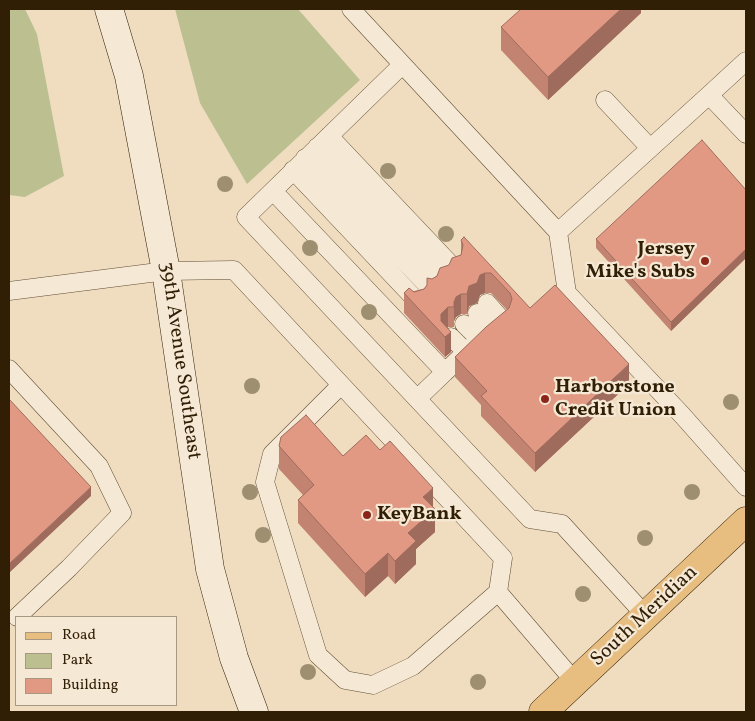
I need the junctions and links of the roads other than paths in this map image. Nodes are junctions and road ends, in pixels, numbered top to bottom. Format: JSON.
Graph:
{"nodes":[{"id":1,"x":109,"y":9,"type":"edge"},
{"id":2,"x":350,"y":9,"type":"edge"},
{"id":3,"x":746,"y":61,"type":"edge"},
{"id":4,"x":402,"y":65,"type":"junction"},
{"id":5,"x":709,"y":95,"type":"junction"},
{"id":6,"x":605,"y":100,"type":"dead end"},
{"id":7,"x":746,"y":134,"type":"edge"},
{"id":8,"x":650,"y":148,"type":"junction"},
{"id":9,"x":311,"y":153,"type":"junction"},
{"id":10,"x":273,"y":191,"type":"junction"},
{"id":11,"x":558,"y":232,"type":"junction"},
{"id":12,"x":166,"y":271,"type":"junction"},
{"id":13,"x":9,"y":291,"type":"edge"},
{"id":14,"x":417,"y":300,"type":"edge"},
{"id":15,"x":485,"y":334,"type":"junction"},
{"id":16,"x":451,"y":337,"type":"dead end"},
{"id":17,"x":466,"y":352,"type":"junction"},
{"id":18,"x":9,"y":369,"type":"edge"},
{"id":19,"x":445,"y":372,"type":"junction"},
{"id":20,"x":341,"y":385,"type":"junction"},
{"id":21,"x":417,"y":399,"type":"junction"},
{"id":22,"x":746,"y":487,"type":"edge"},
{"id":23,"x":746,"y":521,"type":"edge"},
{"id":24,"x":498,"y":592,"type":"junction"},
{"id":25,"x":17,"y":616,"type":"edge"},
{"id":26,"x":646,"y":616,"type":"junction"},
{"id":27,"x":614,"y":645,"type":"junction"},
{"id":28,"x":575,"y":682,"type":"junction"},
{"id":29,"x":254,"y":712,"type":"edge"},
{"id":30,"x":543,"y":712,"type":"edge"},
{"id":31,"x":568,"y":712,"type":"edge"}],
"edges":[{"from":1,"to":12,"type":"main road","name":"39th Avenue Southeast"},
{"from":2,"to":4,"type":"lane"},
{"from":3,"to":5,"type":"lane"},
{"from":4,"to":9,"type":"lane"},
{"from":4,"to":11,"type":"lane"},
{"from":5,"to":7,"type":"lane"},
{"from":5,"to":8,"type":"lane"},
{"from":6,"to":8,"type":"lane"},
{"from":8,"to":11,"type":"lane"},
{"from":9,"to":9,"type":"lane"},
{"from":9,"to":10,"type":"lane"},
{"from":9,"to":14,"type":"lane"},
{"from":10,"to":19,"type":"lane"},
{"from":10,"to":21,"type":"lane"},
{"from":11,"to":22,"type":"lane"},
{"from":12,"to":13,"type":"lane"},
{"from":12,"to":20,"type":"lane"},
{"from":12,"to":29,"type":"main road","name":"39th Avenue Southeast"},
{"from":15,"to":15,"type":"lane"},
{"from":15,"to":17,"type":"lane"},
{"from":16,"to":17,"type":"lane"},
{"from":17,"to":19,"type":"lane"},
{"from":18,"to":25,"type":"lane"},
{"from":19,"to":21,"type":"lane"},
{"from":20,"to":24,"type":"lane"},
{"from":20,"to":24,"type":"lane"},
{"from":21,"to":26,"type":"lane"},
{"from":23,"to":26,"type":"main road","name":"South Meridian"},
{"from":24,"to":28,"type":"lane"},
{"from":26,"to":27,"type":"main road","name":"South Meridian"},
{"from":27,"to":28,"type":"main road","name":"South Meridian"},
{"from":27,"to":31,"type":"main road"},
{"from":28,"to":30,"type":"main road","name":"South Meridian"}]}
